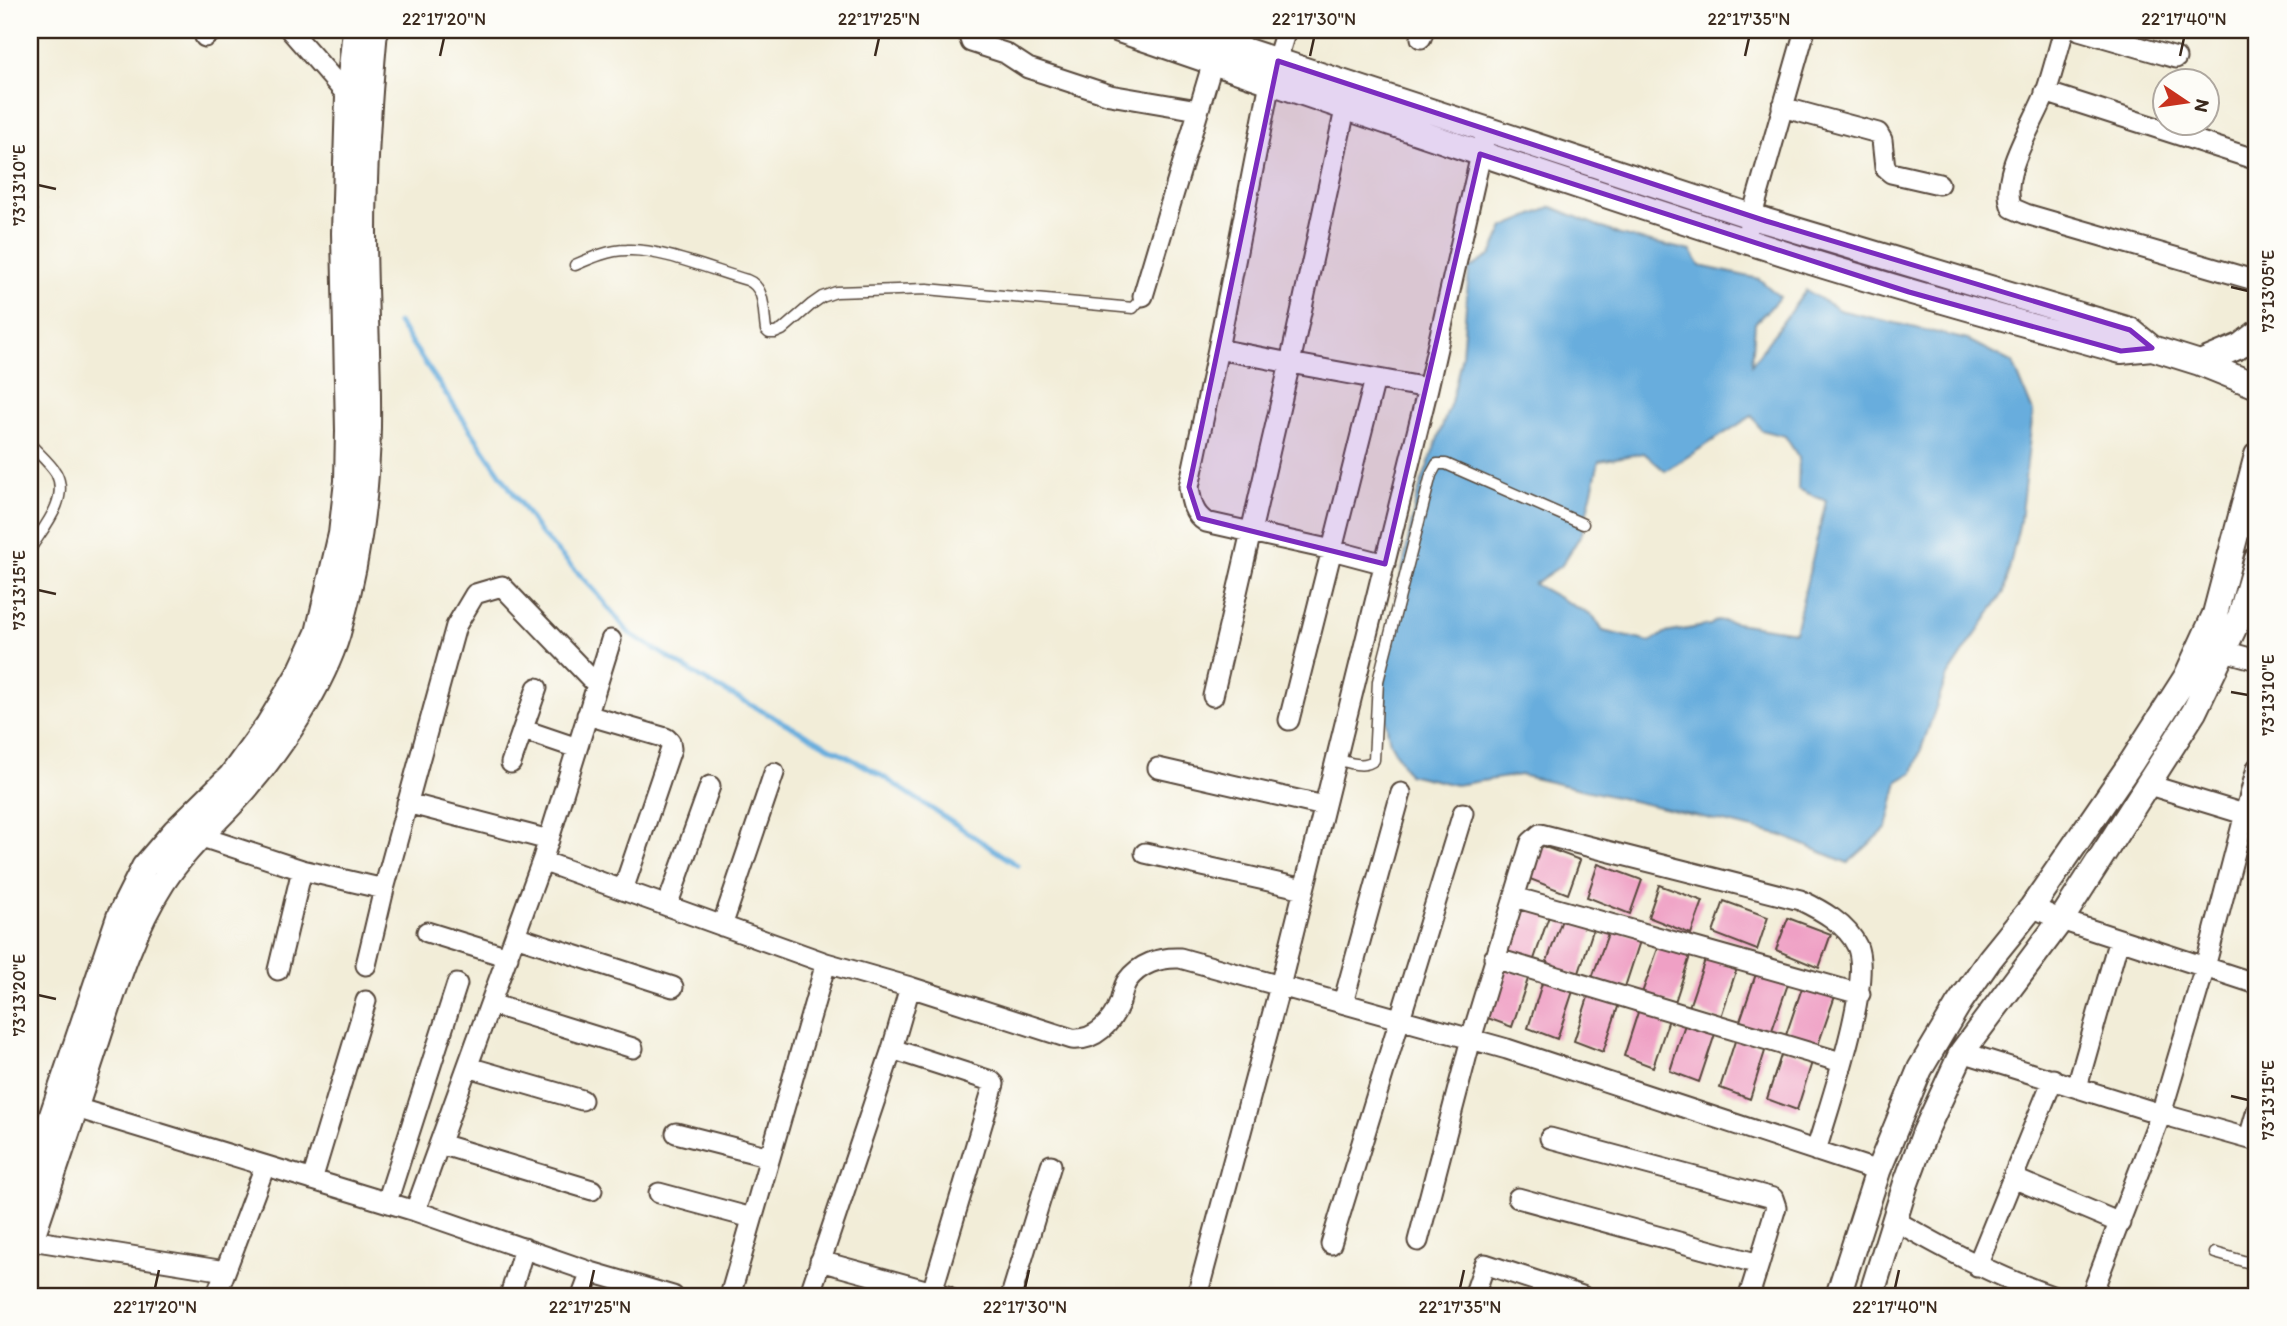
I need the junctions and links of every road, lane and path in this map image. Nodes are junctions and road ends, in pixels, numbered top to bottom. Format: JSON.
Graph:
{"nodes":[{"id":1,"x":290,"y":30,"type":"edge"},
{"id":2,"x":355,"y":30,"type":"edge"},
{"id":3,"x":375,"y":30,"type":"edge"},
{"id":4,"x":967,"y":30,"type":"edge"},
{"id":5,"x":1119,"y":30,"type":"edge"},
{"id":6,"x":1183,"y":30,"type":"edge"},
{"id":7,"x":1286,"y":30,"type":"edge"},
{"id":8,"x":1805,"y":30,"type":"edge"},
{"id":9,"x":2064,"y":30,"type":"edge"},
{"id":10,"x":2079,"y":30,"type":"edge"},
{"id":11,"x":2176,"y":58,"type":"dead end"},
{"id":12,"x":1213,"y":62,"type":"junction"},
{"id":13,"x":1274,"y":71,"type":"junction"},
{"id":14,"x":2045,"y":92,"type":"junction"},
{"id":15,"x":358,"y":97,"type":"junction"},
{"id":16,"x":1348,"y":97,"type":"junction"},
{"id":17,"x":1782,"y":107,"type":"junction"},
{"id":18,"x":1198,"y":110,"type":"junction"},
{"id":19,"x":1488,"y":130,"type":"junction"},
{"id":20,"x":1480,"y":154,"type":"junction"},
{"id":21,"x":2257,"y":160,"type":"edge"},
{"id":22,"x":1939,"y":184,"type":"dead end"},
{"id":23,"x":1747,"y":228,"type":"junction"},
{"id":24,"x":575,"y":265,"type":"dead end"},
{"id":25,"x":2257,"y":281,"type":"edge"},
{"id":26,"x":1143,"y":296,"type":"joint"},
{"id":27,"x":2257,"y":333,"type":"edge"},
{"id":28,"x":1218,"y":349,"type":"junction"},
{"id":29,"x":1290,"y":363,"type":"junction"},
{"id":30,"x":2200,"y":363,"type":"junction"},
{"id":31,"x":1375,"y":379,"type":"junction"},
{"id":32,"x":2257,"y":386,"type":"edge"},
{"id":33,"x":1428,"y":388,"type":"junction"},
{"id":34,"x":30,"y":444,"type":"edge"},
{"id":35,"x":2257,"y":455,"type":"edge"},
{"id":36,"x":1583,"y":524,"type":"dead end"},
{"id":37,"x":1252,"y":533,"type":"junction"},
{"id":38,"x":30,"y":549,"type":"edge"},
{"id":39,"x":1332,"y":550,"type":"junction"},
{"id":40,"x":2257,"y":559,"type":"edge"},
{"id":41,"x":1385,"y":564,"type":"junction"},
{"id":42,"x":611,"y":640,"type":"dead end"},
{"id":43,"x":2224,"y":651,"type":"junction"},
{"id":44,"x":2257,"y":660,"type":"edge"},
{"id":45,"x":597,"y":685,"type":"junction"},
{"id":46,"x":537,"y":688,"type":"dead end"},
{"id":47,"x":1213,"y":696,"type":"dead end"},
{"id":48,"x":587,"y":715,"type":"junction"},
{"id":49,"x":1289,"y":720,"type":"dead end"},
{"id":50,"x":524,"y":730,"type":"junction"},
{"id":51,"x":578,"y":748,"type":"junction"},
{"id":52,"x":1336,"y":759,"type":"junction"},
{"id":53,"x":512,"y":763,"type":"dead end"},
{"id":54,"x":1158,"y":768,"type":"dead end"},
{"id":55,"x":2257,"y":768,"type":"edge"},
{"id":56,"x":774,"y":773,"type":"dead end"},
{"id":57,"x":2149,"y":785,"type":"junction"},
{"id":58,"x":710,"y":786,"type":"dead end"},
{"id":59,"x":1401,"y":793,"type":"dead end"},
{"id":60,"x":407,"y":803,"type":"junction"},
{"id":61,"x":1324,"y":806,"type":"junction"},
{"id":62,"x":1463,"y":813,"type":"dead end"},
{"id":63,"x":2251,"y":816,"type":"edge"},
{"id":64,"x":199,"y":836,"type":"junction"},
{"id":65,"x":549,"y":840,"type":"junction"},
{"id":66,"x":1144,"y":853,"type":"dead end"},
{"id":67,"x":302,"y":870,"type":"junction"},
{"id":68,"x":539,"y":871,"type":"junction"},
{"id":69,"x":154,"y":874,"type":"junction"},
{"id":70,"x":384,"y":889,"type":"junction"},
{"id":71,"x":1304,"y":889,"type":"junction"},
{"id":72,"x":623,"y":890,"type":"junction"},
{"id":73,"x":1514,"y":897,"type":"junction"},
{"id":74,"x":667,"y":906,"type":"junction"},
{"id":75,"x":2032,"y":907,"type":"junction"},
{"id":76,"x":2061,"y":920,"type":"junction"},
{"id":77,"x":722,"y":926,"type":"junction"},
{"id":78,"x":427,"y":932,"type":"dead end"},
{"id":79,"x":515,"y":936,"type":"junction"},
{"id":80,"x":2119,"y":939,"type":"junction"},
{"id":81,"x":508,"y":957,"type":"junction"},
{"id":82,"x":1494,"y":958,"type":"junction"},
{"id":83,"x":826,"y":963,"type":"junction"},
{"id":84,"x":366,"y":965,"type":"dead end"},
{"id":85,"x":2205,"y":967,"type":"junction"},
{"id":86,"x":278,"y":970,"type":"dead end"},
{"id":87,"x":457,"y":984,"type":"dead end"},
{"id":88,"x":2257,"y":984,"type":"edge"},
{"id":89,"x":1280,"y":986,"type":"junction"},
{"id":90,"x":673,"y":987,"type":"dead end"},
{"id":91,"x":910,"y":987,"type":"junction"},
{"id":92,"x":1860,"y":994,"type":"junction"},
{"id":93,"x":366,"y":1001,"type":"dead end"},
{"id":94,"x":1343,"y":1003,"type":"junction"},
{"id":95,"x":491,"y":1004,"type":"junction"},
{"id":96,"x":1399,"y":1019,"type":"junction"},
{"id":97,"x":1471,"y":1039,"type":"junction"},
{"id":98,"x":633,"y":1048,"type":"dead end"},
{"id":99,"x":892,"y":1049,"type":"junction"},
{"id":100,"x":1962,"y":1052,"type":"junction"},
{"id":101,"x":1841,"y":1062,"type":"junction"},
{"id":102,"x":468,"y":1067,"type":"junction"},
{"id":103,"x":2053,"y":1079,"type":"junction"},
{"id":104,"x":2077,"y":1087,"type":"junction"},
{"id":105,"x":582,"y":1100,"type":"dead end"},
{"id":106,"x":66,"y":1105,"type":"junction"},
{"id":107,"x":2257,"y":1110,"type":"edge"},
{"id":108,"x":2161,"y":1114,"type":"junction"},
{"id":109,"x":676,"y":1133,"type":"dead end"},
{"id":110,"x":1550,"y":1138,"type":"dead end"},
{"id":111,"x":2253,"y":1140,"type":"edge"},
{"id":112,"x":36,"y":1143,"type":"edge"},
{"id":113,"x":440,"y":1144,"type":"junction"},
{"id":114,"x":1816,"y":1151,"type":"junction"},
{"id":115,"x":770,"y":1157,"type":"junction"},
{"id":116,"x":1051,"y":1165,"type":"dead end"},
{"id":117,"x":265,"y":1166,"type":"junction"},
{"id":118,"x":1878,"y":1171,"type":"junction"},
{"id":119,"x":2013,"y":1178,"type":"junction"},
{"id":120,"x":30,"y":1180,"type":"edge"},
{"id":121,"x":312,"y":1180,"type":"junction"},
{"id":122,"x":592,"y":1190,"type":"dead end"},
{"id":123,"x":659,"y":1193,"type":"dead end"},
{"id":124,"x":1518,"y":1198,"type":"dead end"},
{"id":125,"x":387,"y":1202,"type":"junction"},
{"id":126,"x":415,"y":1211,"type":"junction"},
{"id":127,"x":752,"y":1219,"type":"junction"},
{"id":128,"x":1894,"y":1220,"type":"junction"},
{"id":129,"x":2120,"y":1223,"type":"junction"},
{"id":130,"x":30,"y":1241,"type":"edge"},
{"id":131,"x":1418,"y":1241,"type":"dead end"},
{"id":132,"x":1331,"y":1244,"type":"dead end"},
{"id":133,"x":524,"y":1248,"type":"junction"},
{"id":134,"x":2215,"y":1253,"type":"dead end"},
{"id":135,"x":820,"y":1261,"type":"junction"},
{"id":136,"x":1759,"y":1264,"type":"junction"},
{"id":137,"x":2257,"y":1265,"type":"edge"},
{"id":138,"x":1977,"y":1266,"type":"junction"},
{"id":139,"x":226,"y":1271,"type":"junction"},
{"id":140,"x":591,"y":1272,"type":"junction"},
{"id":141,"x":1551,"y":1292,"type":"edge"},
{"id":142,"x":939,"y":1294,"type":"edge"},
{"id":143,"x":216,"y":1296,"type":"edge"},
{"id":144,"x":510,"y":1296,"type":"edge"},
{"id":145,"x":582,"y":1296,"type":"edge"},
{"id":146,"x":673,"y":1296,"type":"edge"},
{"id":147,"x":730,"y":1296,"type":"edge"},
{"id":148,"x":809,"y":1296,"type":"edge"},
{"id":149,"x":1011,"y":1296,"type":"edge"},
{"id":150,"x":1197,"y":1296,"type":"edge"},
{"id":151,"x":1474,"y":1296,"type":"edge"},
{"id":152,"x":1582,"y":1296,"type":"edge"},
{"id":153,"x":1749,"y":1296,"type":"edge"},
{"id":154,"x":1838,"y":1296,"type":"edge"},
{"id":155,"x":1871,"y":1296,"type":"edge"},
{"id":156,"x":2052,"y":1296,"type":"edge"},
{"id":157,"x":2091,"y":1296,"type":"edge"}],
"edges":[{"from":1,"to":15,"type":"street"},
{"from":2,"to":15,"type":"street"},
{"from":3,"to":15,"type":"street"},
{"from":4,"to":18,"type":"street"},
{"from":5,"to":12,"type":"street"},
{"from":6,"to":13,"type":"street"},
{"from":7,"to":13,"type":"street"},
{"from":8,"to":17,"type":"street"},
{"from":9,"to":14,"type":"street"},
{"from":10,"to":11,"type":"street"},
{"from":12,"to":13,"type":"street"},
{"from":12,"to":18,"type":"street"},
{"from":13,"to":16,"type":"street"},
{"from":13,"to":28,"type":"street"},
{"from":14,"to":21,"type":"street"},
{"from":14,"to":25,"type":"street"},
{"from":15,"to":64,"type":"street"},
{"from":15,"to":69,"type":"street"},
{"from":16,"to":19,"type":"street"},
{"from":16,"to":20,"type":"street"},
{"from":16,"to":29,"type":"street"},
{"from":17,"to":22,"type":"street"},
{"from":17,"to":23,"type":"street"},
{"from":18,"to":26,"type":"street"},
{"from":19,"to":20,"type":"street"},
{"from":19,"to":23,"type":"street"},
{"from":20,"to":23,"type":"street"},
{"from":20,"to":33,"type":"street"},
{"from":23,"to":30,"type":"street"},
{"from":24,"to":26,"type":"lane"},
{"from":27,"to":30,"type":"street"},
{"from":28,"to":29,"type":"street"},
{"from":28,"to":37,"type":"street"},
{"from":29,"to":31,"type":"street"},
{"from":29,"to":37,"type":"street"},
{"from":30,"to":32,"type":"street"},
{"from":31,"to":33,"type":"street"},
{"from":31,"to":39,"type":"street"},
{"from":33,"to":41,"type":"street"},
{"from":34,"to":38,"type":"lane"},
{"from":35,"to":75,"type":"street"},
{"from":36,"to":52,"type":"lane"},
{"from":37,"to":39,"type":"street"},
{"from":37,"to":47,"type":"street"},
{"from":39,"to":41,"type":"street"},
{"from":39,"to":49,"type":"street"},
{"from":40,"to":43,"type":"street"},
{"from":41,"to":52,"type":"street"},
{"from":42,"to":45,"type":"street"},
{"from":43,"to":44,"type":"street"},
{"from":43,"to":57,"type":"street"},
{"from":45,"to":48,"type":"street"},
{"from":45,"to":60,"type":"street"},
{"from":46,"to":50,"type":"street"},
{"from":48,"to":51,"type":"street"},
{"from":48,"to":72,"type":"street"},
{"from":50,"to":51,"type":"street"},
{"from":50,"to":53,"type":"street"},
{"from":51,"to":65,"type":"street"},
{"from":52,"to":61,"type":"street"},
{"from":54,"to":61,"type":"street"},
{"from":55,"to":63,"type":"street"},
{"from":56,"to":77,"type":"street"},
{"from":57,"to":63,"type":"street"},
{"from":57,"to":76,"type":"street"},
{"from":58,"to":74,"type":"street"},
{"from":59,"to":94,"type":"street"},
{"from":60,"to":65,"type":"street"},
{"from":60,"to":70,"type":"street"},
{"from":61,"to":71,"type":"street"},
{"from":62,"to":96,"type":"street"},
{"from":63,"to":85,"type":"street"},
{"from":64,"to":67,"type":"street"},
{"from":64,"to":69,"type":"street"},
{"from":65,"to":68,"type":"street"},
{"from":66,"to":71,"type":"street"},
{"from":67,"to":70,"type":"street"},
{"from":67,"to":86,"type":"street"},
{"from":68,"to":72,"type":"street"},
{"from":68,"to":79,"type":"street"},
{"from":69,"to":106,"type":"street"},
{"from":70,"to":84,"type":"street"},
{"from":71,"to":89,"type":"street"},
{"from":72,"to":74,"type":"street"},
{"from":73,"to":82,"type":"street"},
{"from":73,"to":92,"type":"street"},
{"from":73,"to":92,"type":"street"},
{"from":74,"to":77,"type":"street"},
{"from":75,"to":76,"type":"street"},
{"from":75,"to":118,"type":"street"},
{"from":76,"to":80,"type":"street"},
{"from":76,"to":100,"type":"street"},
{"from":77,"to":83,"type":"street"},
{"from":78,"to":81,"type":"street"},
{"from":79,"to":81,"type":"street"},
{"from":79,"to":90,"type":"street"},
{"from":80,"to":85,"type":"street"},
{"from":80,"to":104,"type":"street"},
{"from":81,"to":95,"type":"street"},
{"from":82,"to":97,"type":"street"},
{"from":82,"to":101,"type":"street"},
{"from":83,"to":91,"type":"street"},
{"from":83,"to":115,"type":"street"},
{"from":85,"to":88,"type":"street"},
{"from":85,"to":108,"type":"street"},
{"from":87,"to":125,"type":"street"},
{"from":89,"to":91,"type":"street"},
{"from":89,"to":94,"type":"street"},
{"from":89,"to":150,"type":"street"},
{"from":91,"to":99,"type":"street"},
{"from":92,"to":101,"type":"street"},
{"from":93,"to":121,"type":"street"},
{"from":94,"to":96,"type":"street"},
{"from":95,"to":98,"type":"street"},
{"from":95,"to":102,"type":"street"},
{"from":96,"to":97,"type":"street"},
{"from":96,"to":132,"type":"street"},
{"from":97,"to":114,"type":"street"},
{"from":97,"to":131,"type":"street"},
{"from":99,"to":135,"type":"street"},
{"from":99,"to":142,"type":"street"},
{"from":100,"to":103,"type":"street"},
{"from":100,"to":128,"type":"street"},
{"from":101,"to":114,"type":"street"},
{"from":102,"to":105,"type":"street"},
{"from":102,"to":113,"type":"street"},
{"from":103,"to":104,"type":"street"},
{"from":103,"to":119,"type":"street"},
{"from":104,"to":108,"type":"street"},
{"from":106,"to":112,"type":"street"},
{"from":106,"to":117,"type":"street"},
{"from":106,"to":130,"type":"street"},
{"from":107,"to":111,"type":"street"},
{"from":108,"to":111,"type":"street"},
{"from":108,"to":129,"type":"street"},
{"from":109,"to":115,"type":"street"},
{"from":110,"to":136,"type":"street"},
{"from":112,"to":120,"type":"street"},
{"from":113,"to":122,"type":"street"},
{"from":113,"to":126,"type":"street"},
{"from":114,"to":118,"type":"street"},
{"from":115,"to":127,"type":"street"},
{"from":116,"to":149,"type":"street"},
{"from":117,"to":121,"type":"street"},
{"from":117,"to":139,"type":"street"},
{"from":118,"to":154,"type":"street"},
{"from":119,"to":129,"type":"street"},
{"from":119,"to":138,"type":"street"},
{"from":121,"to":125,"type":"street"},
{"from":123,"to":127,"type":"street"},
{"from":124,"to":136,"type":"street"},
{"from":125,"to":126,"type":"street"},
{"from":126,"to":133,"type":"street"},
{"from":127,"to":147,"type":"street"},
{"from":128,"to":138,"type":"street"},
{"from":128,"to":155,"type":"street"},
{"from":129,"to":157,"type":"street"},
{"from":130,"to":139,"type":"street"},
{"from":133,"to":140,"type":"street"},
{"from":133,"to":144,"type":"street"},
{"from":134,"to":137,"type":"lane"},
{"from":135,"to":142,"type":"street"},
{"from":135,"to":148,"type":"street"},
{"from":136,"to":153,"type":"street"},
{"from":138,"to":156,"type":"street"},
{"from":139,"to":143,"type":"street"},
{"from":140,"to":145,"type":"street"},
{"from":140,"to":146,"type":"street"},
{"from":141,"to":151,"type":"street"},
{"from":141,"to":152,"type":"street"}]}
